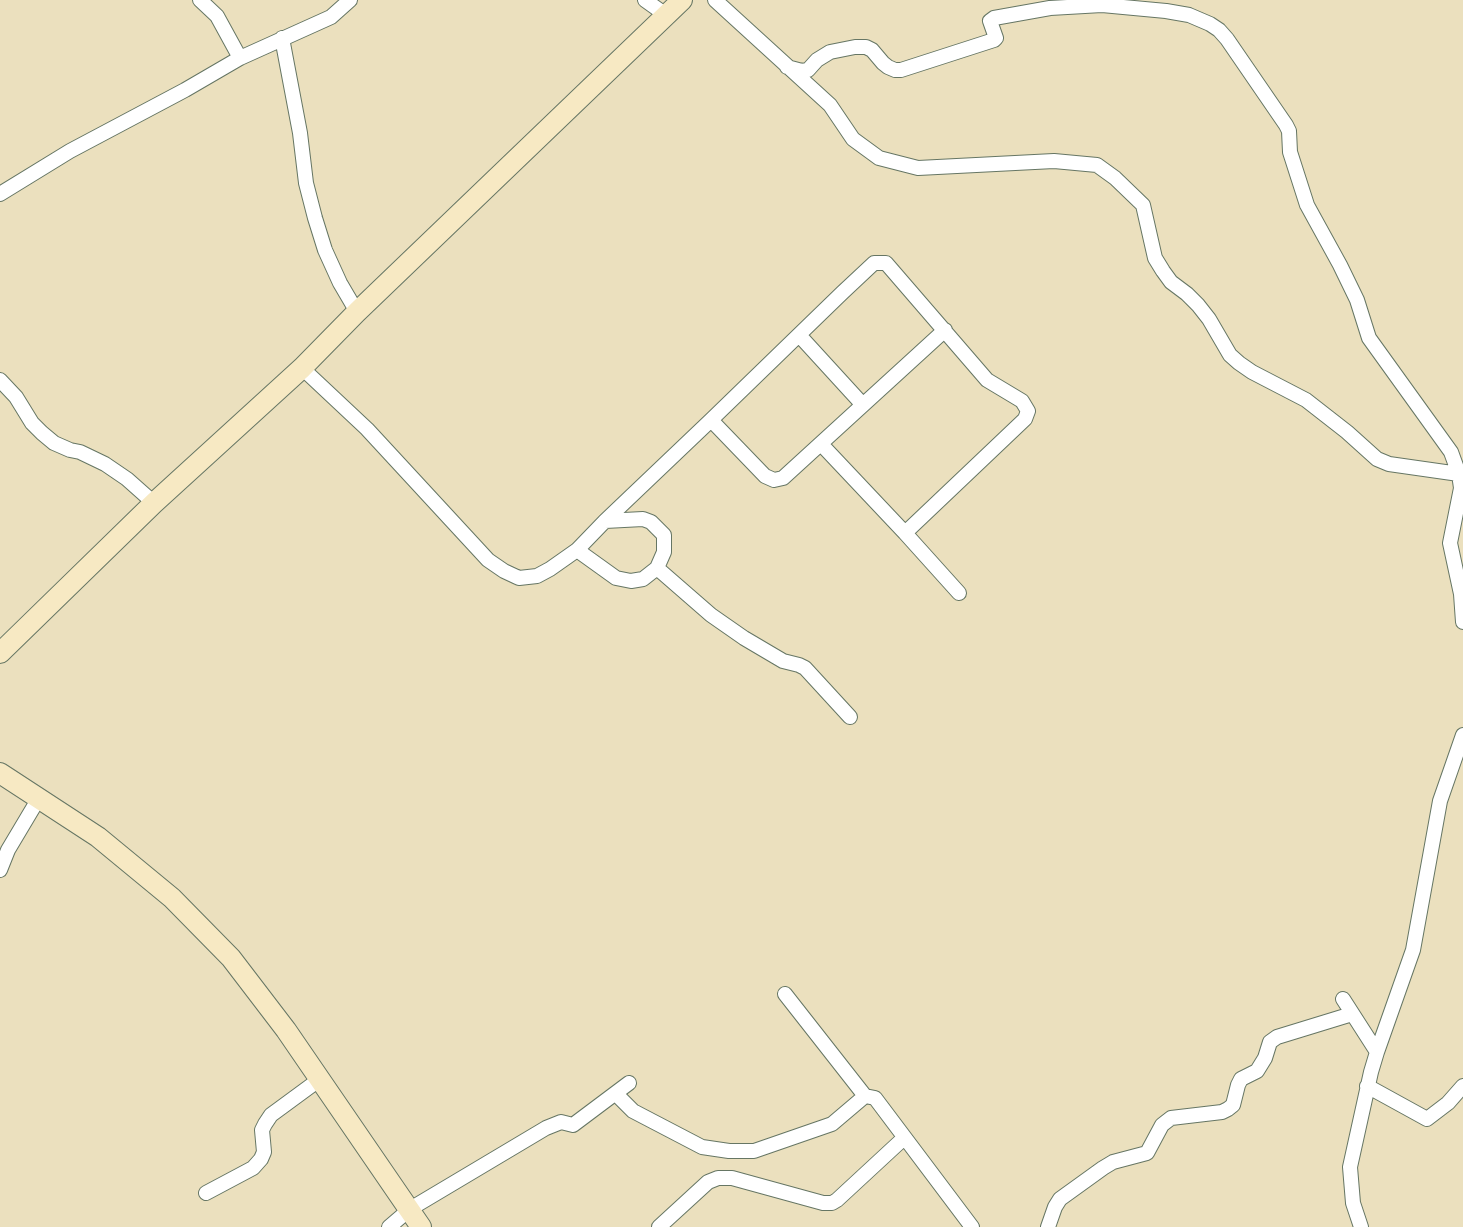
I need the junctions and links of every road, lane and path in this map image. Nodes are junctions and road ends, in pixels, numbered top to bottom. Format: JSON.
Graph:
{"nodes":[{"id":1,"x":200,"y":0,"type":"edge"},
{"id":2,"x":350,"y":0,"type":"edge"},
{"id":3,"x":645,"y":0,"type":"edge"},
{"id":4,"x":682,"y":0,"type":"edge"},
{"id":5,"x":715,"y":0,"type":"edge"},
{"id":6,"x":666,"y":15,"type":"junction"},
{"id":7,"x":282,"y":38,"type":"junction"},
{"id":8,"x":240,"y":58,"type":"junction"},
{"id":9,"x":787,"y":67,"type":"junction"},
{"id":10,"x":0,"y":194,"type":"edge"},
{"id":11,"x":357,"y":312,"type":"junction"},
{"id":12,"x":945,"y":330,"type":"junction"},
{"id":13,"x":799,"y":335,"type":"junction"},
{"id":14,"x":302,"y":368,"type":"junction"},
{"id":15,"x":0,"y":380,"type":"edge"},
{"id":16,"x":862,"y":405,"type":"junction"},
{"id":17,"x":711,"y":420,"type":"junction"},
{"id":18,"x":820,"y":444,"type":"junction"},
{"id":19,"x":1460,"y":474,"type":"junction"},
{"id":20,"x":154,"y":503,"type":"junction"},
{"id":21,"x":605,"y":521,"type":"junction"},
{"id":22,"x":905,"y":533,"type":"junction"},
{"id":23,"x":577,"y":550,"type":"junction"},
{"id":24,"x":657,"y":568,"type":"junction"},
{"id":25,"x":959,"y":593,"type":"dead end"},
{"id":26,"x":1463,"y":622,"type":"edge"},
{"id":27,"x":0,"y":653,"type":"edge"},
{"id":28,"x":850,"y":717,"type":"dead end"},
{"id":29,"x":1463,"y":735,"type":"edge"},
{"id":30,"x":0,"y":773,"type":"edge"},
{"id":31,"x":39,"y":798,"type":"junction"},
{"id":32,"x":0,"y":870,"type":"edge"},
{"id":33,"x":785,"y":994,"type":"dead end"},
{"id":34,"x":1343,"y":999,"type":"dead end"},
{"id":35,"x":1352,"y":1014,"type":"junction"},
{"id":36,"x":1377,"y":1052,"type":"junction"},
{"id":37,"x":320,"y":1079,"type":"junction"},
{"id":38,"x":629,"y":1083,"type":"dead end"},
{"id":39,"x":1367,"y":1086,"type":"junction"},
{"id":40,"x":1463,"y":1086,"type":"edge"},
{"id":41,"x":616,"y":1094,"type":"junction"},
{"id":42,"x":865,"y":1096,"type":"junction"},
{"id":43,"x":904,"y":1138,"type":"junction"},
{"id":44,"x":727,"y":1165,"type":"junction"},
{"id":45,"x":206,"y":1193,"type":"dead end"},
{"id":46,"x":410,"y":1209,"type":"junction"},
{"id":47,"x":389,"y":1227,"type":"edge"},
{"id":48,"x":422,"y":1227,"type":"edge"},
{"id":49,"x":659,"y":1227,"type":"edge"},
{"id":50,"x":972,"y":1227,"type":"edge"},
{"id":51,"x":1048,"y":1227,"type":"edge"},
{"id":52,"x":1361,"y":1227,"type":"edge"}],
"edges":[{"from":1,"to":8,"type":"street"},
{"from":2,"to":7,"type":"street"},
{"from":3,"to":6,"type":"street"},
{"from":4,"to":6,"type":"street"},
{"from":5,"to":9,"type":"street"},
{"from":6,"to":11,"type":"street"},
{"from":7,"to":8,"type":"street"},
{"from":7,"to":11,"type":"street"},
{"from":8,"to":10,"type":"street"},
{"from":9,"to":19,"type":"street"},
{"from":9,"to":19,"type":"street"},
{"from":11,"to":14,"type":"street"},
{"from":12,"to":13,"type":"street"},
{"from":12,"to":16,"type":"street"},
{"from":12,"to":22,"type":"street"},
{"from":13,"to":16,"type":"street"},
{"from":13,"to":17,"type":"street"},
{"from":14,"to":20,"type":"street"},
{"from":14,"to":23,"type":"street"},
{"from":15,"to":20,"type":"street"},
{"from":16,"to":18,"type":"street"},
{"from":17,"to":18,"type":"street"},
{"from":17,"to":21,"type":"street"},
{"from":18,"to":22,"type":"street"},
{"from":19,"to":26,"type":"street"},
{"from":20,"to":27,"type":"street"},
{"from":21,"to":23,"type":"street"},
{"from":21,"to":24,"type":"street"},
{"from":22,"to":25,"type":"street"},
{"from":23,"to":24,"type":"street"},
{"from":24,"to":28,"type":"street"},
{"from":29,"to":36,"type":"street"},
{"from":30,"to":31,"type":"street"},
{"from":31,"to":32,"type":"street"},
{"from":31,"to":37,"type":"street"},
{"from":33,"to":42,"type":"street"},
{"from":34,"to":35,"type":"street"},
{"from":35,"to":36,"type":"street"},
{"from":35,"to":51,"type":"street"},
{"from":36,"to":39,"type":"street"},
{"from":37,"to":45,"type":"street"},
{"from":37,"to":46,"type":"street"},
{"from":38,"to":41,"type":"street"},
{"from":39,"to":40,"type":"street"},
{"from":39,"to":52,"type":"street"},
{"from":41,"to":44,"type":"street"},
{"from":41,"to":46,"type":"street"},
{"from":42,"to":43,"type":"street"},
{"from":42,"to":44,"type":"street"},
{"from":43,"to":44,"type":"street"},
{"from":43,"to":50,"type":"street"},
{"from":44,"to":49,"type":"street"},
{"from":46,"to":47,"type":"street"},
{"from":46,"to":48,"type":"street"}]}
